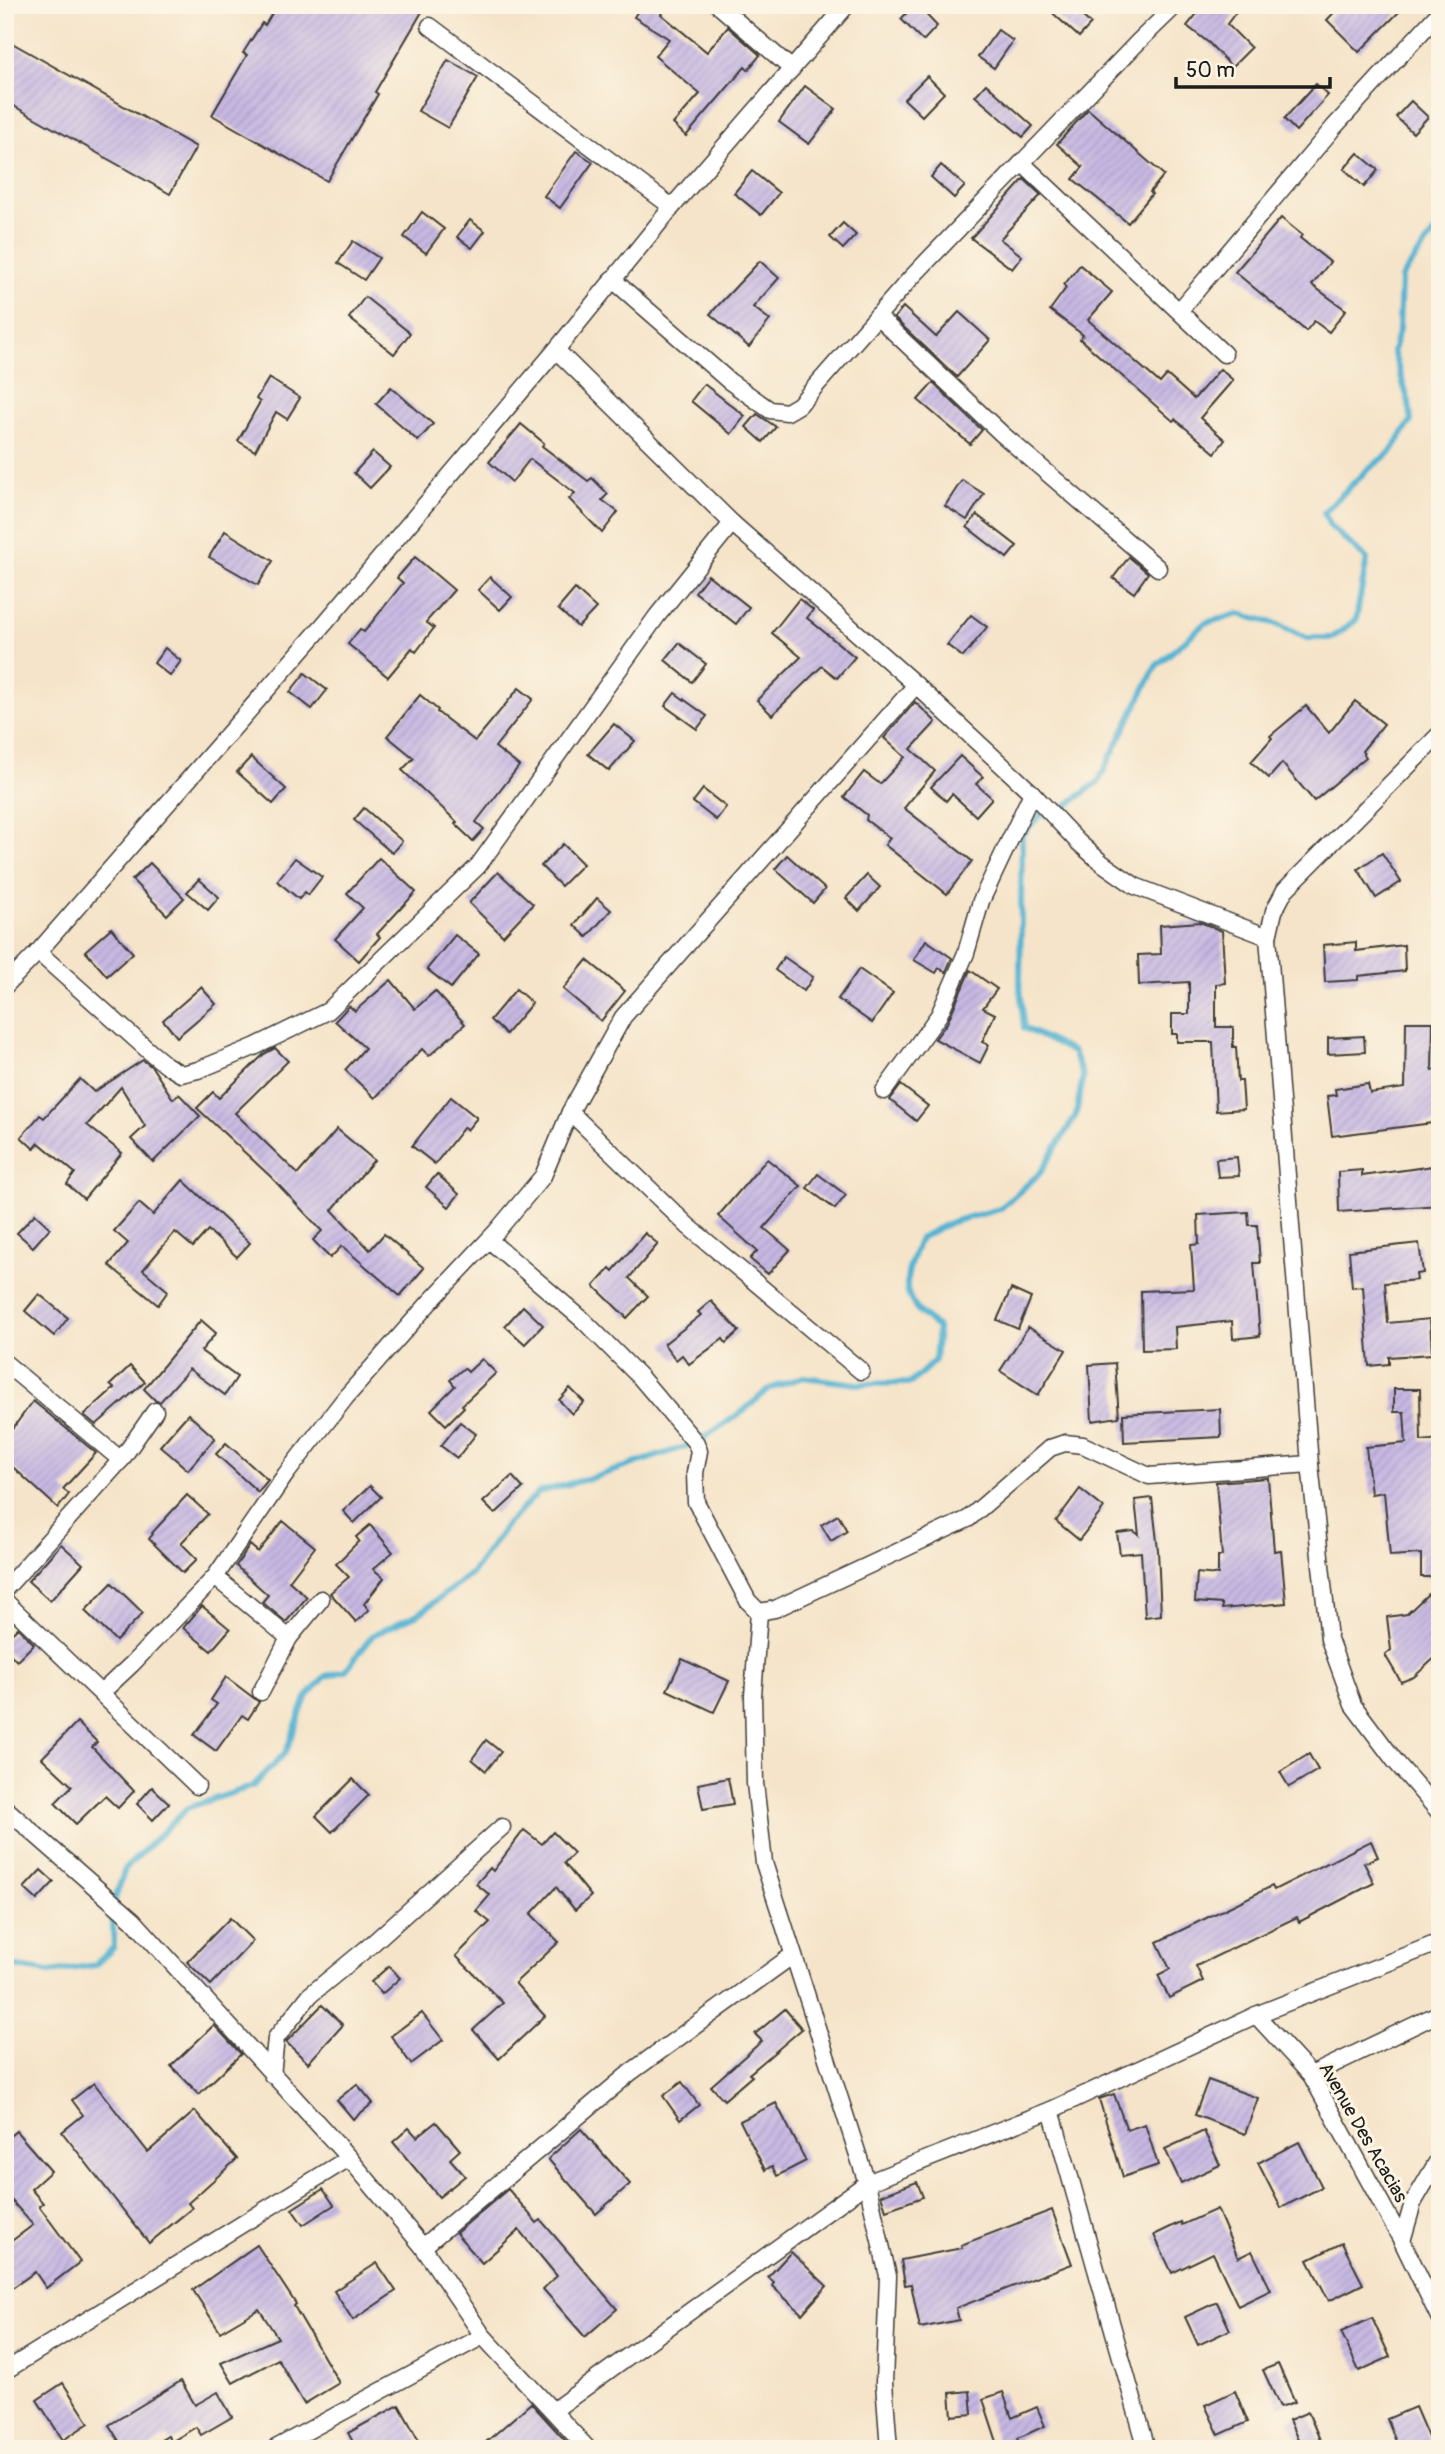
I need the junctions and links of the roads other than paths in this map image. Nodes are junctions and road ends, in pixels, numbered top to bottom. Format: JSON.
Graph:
{"nodes":[{"id":1,"x":718,"y":5,"type":"edge"},
{"id":2,"x":848,"y":5,"type":"edge"},
{"id":3,"x":1176,"y":5,"type":"edge"},
{"id":4,"x":1440,"y":12,"type":"edge"},
{"id":5,"x":430,"y":26,"type":"dead end"},
{"id":6,"x":792,"y":69,"type":"junction"},
{"id":7,"x":1022,"y":163,"type":"junction"},
{"id":8,"x":672,"y":207,"type":"junction"},
{"id":9,"x":612,"y":279,"type":"junction"},
{"id":10,"x":1180,"y":310,"type":"junction"},
{"id":11,"x":877,"y":316,"type":"junction"},
{"id":12,"x":556,"y":350,"type":"junction"},
{"id":13,"x":1224,"y":354,"type":"dead end"},
{"id":14,"x":732,"y":523,"type":"junction"},
{"id":15,"x":1158,"y":568,"type":"dead end"},
{"id":16,"x":916,"y":685,"type":"junction"},
{"id":17,"x":1440,"y":734,"type":"edge"},
{"id":18,"x":1036,"y":798,"type":"junction"},
{"id":19,"x":1268,"y":937,"type":"junction"},
{"id":20,"x":38,"y":952,"type":"junction"},
{"id":21,"x":5,"y":986,"type":"edge"},
{"id":22,"x":884,"y":1091,"type":"dead end"},
{"id":23,"x":570,"y":1112,"type":"junction"},
{"id":24,"x":489,"y":1240,"type":"junction"},
{"id":25,"x":5,"y":1363,"type":"edge"},
{"id":26,"x":861,"y":1371,"type":"dead end"},
{"id":27,"x":155,"y":1411,"type":"dead end"},
{"id":28,"x":121,"y":1460,"type":"junction"},
{"id":29,"x":1310,"y":1464,"type":"junction"},
{"id":30,"x":215,"y":1577,"type":"junction"},
{"id":31,"x":5,"y":1589,"type":"edge"},
{"id":32,"x":321,"y":1599,"type":"dead end"},
{"id":33,"x":5,"y":1601,"type":"edge"},
{"id":34,"x":759,"y":1612,"type":"junction"},
{"id":35,"x":289,"y":1638,"type":"junction"},
{"id":36,"x":261,"y":1692,"type":"dead end"},
{"id":37,"x":101,"y":1693,"type":"junction"},
{"id":38,"x":197,"y":1786,"type":"dead end"},
{"id":39,"x":5,"y":1808,"type":"edge"},
{"id":40,"x":1440,"y":1813,"type":"edge"},
{"id":41,"x":502,"y":1827,"type":"dead end"},
{"id":42,"x":1440,"y":1942,"type":"edge"},
{"id":43,"x":793,"y":1955,"type":"junction"},
{"id":44,"x":1440,"y":2013,"type":"edge"},
{"id":45,"x":1256,"y":2015,"type":"junction"},
{"id":46,"x":272,"y":2075,"type":"junction"},
{"id":47,"x":1311,"y":2075,"type":"junction"},
{"id":48,"x":1051,"y":2110,"type":"junction"},
{"id":49,"x":1440,"y":2157,"type":"edge"},
{"id":50,"x":349,"y":2158,"type":"junction"},
{"id":51,"x":867,"y":2182,"type":"junction"},
{"id":52,"x":1402,"y":2241,"type":"junction"},
{"id":53,"x":423,"y":2247,"type":"junction"},
{"id":54,"x":1440,"y":2319,"type":"edge"},
{"id":55,"x":483,"y":2336,"type":"junction"},
{"id":56,"x":5,"y":2371,"type":"edge"},
{"id":57,"x":554,"y":2410,"type":"junction"},
{"id":58,"x":274,"y":2449,"type":"edge"},
{"id":59,"x":588,"y":2449,"type":"edge"},
{"id":60,"x":889,"y":2449,"type":"edge"},
{"id":61,"x":1147,"y":2449,"type":"edge"}],
"edges":[{"from":1,"to":6,"type":"street"},
{"from":2,"to":6,"type":"street"},
{"from":3,"to":7,"type":"street"},
{"from":4,"to":10,"type":"street"},
{"from":5,"to":8,"type":"street"},
{"from":6,"to":8,"type":"street"},
{"from":7,"to":10,"type":"street"},
{"from":7,"to":11,"type":"street"},
{"from":8,"to":9,"type":"street"},
{"from":9,"to":11,"type":"street"},
{"from":9,"to":12,"type":"street"},
{"from":10,"to":13,"type":"street"},
{"from":11,"to":15,"type":"street"},
{"from":12,"to":14,"type":"street"},
{"from":12,"to":20,"type":"street"},
{"from":14,"to":16,"type":"street"},
{"from":14,"to":20,"type":"street"},
{"from":16,"to":18,"type":"street"},
{"from":16,"to":23,"type":"street"},
{"from":17,"to":19,"type":"street"},
{"from":18,"to":19,"type":"street"},
{"from":18,"to":22,"type":"street"},
{"from":19,"to":29,"type":"street"},
{"from":20,"to":21,"type":"street"},
{"from":23,"to":24,"type":"street"},
{"from":23,"to":26,"type":"street"},
{"from":24,"to":30,"type":"street"},
{"from":24,"to":34,"type":"street"},
{"from":25,"to":28,"type":"street"},
{"from":27,"to":28,"type":"street"},
{"from":28,"to":31,"type":"street"},
{"from":29,"to":34,"type":"street"},
{"from":29,"to":40,"type":"street"},
{"from":30,"to":35,"type":"street"},
{"from":30,"to":37,"type":"street"},
{"from":32,"to":35,"type":"street"},
{"from":33,"to":37,"type":"street"},
{"from":34,"to":43,"type":"street"},
{"from":35,"to":36,"type":"street"},
{"from":37,"to":38,"type":"street"},
{"from":39,"to":46,"type":"street"},
{"from":41,"to":46,"type":"street"},
{"from":42,"to":45,"type":"street"},
{"from":43,"to":51,"type":"street"},
{"from":43,"to":53,"type":"street"},
{"from":44,"to":47,"type":"street"},
{"from":45,"to":47,"type":"street","name":"Avenue Des Acacias"},
{"from":45,"to":48,"type":"street"},
{"from":46,"to":50,"type":"street"},
{"from":47,"to":52,"type":"street","name":"Avenue Des Acacias"},
{"from":48,"to":51,"type":"street"},
{"from":48,"to":61,"type":"street"},
{"from":49,"to":52,"type":"street"},
{"from":50,"to":53,"type":"street"},
{"from":50,"to":56,"type":"street"},
{"from":51,"to":57,"type":"street"},
{"from":51,"to":60,"type":"street"},
{"from":52,"to":54,"type":"street","name":"Avenue Des Acacias"},
{"from":53,"to":55,"type":"street"},
{"from":55,"to":57,"type":"street"},
{"from":55,"to":58,"type":"street"},
{"from":57,"to":59,"type":"street"}]}
